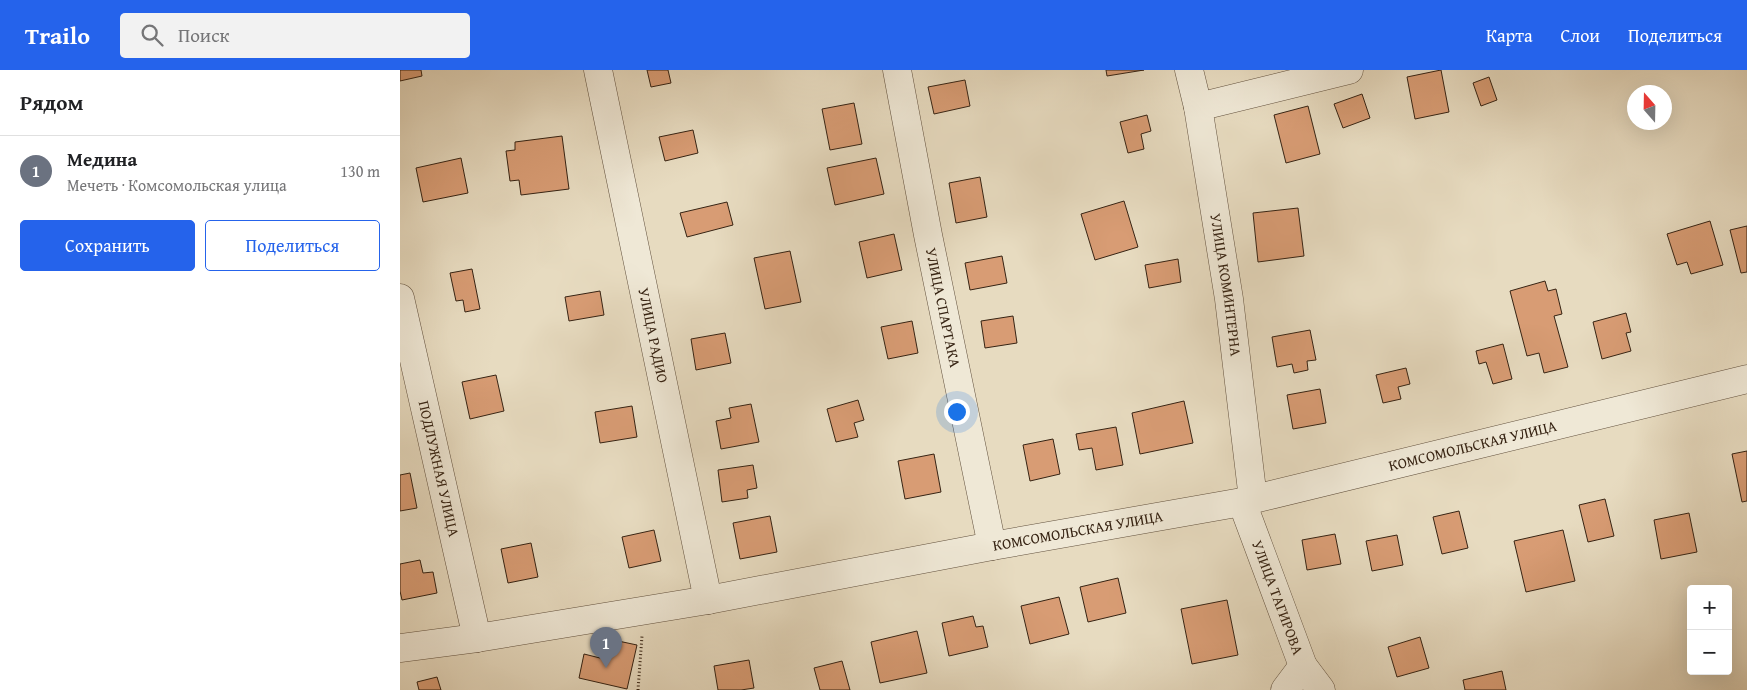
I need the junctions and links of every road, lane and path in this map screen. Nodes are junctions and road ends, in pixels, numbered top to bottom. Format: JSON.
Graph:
{"nodes":[{"id":1,"x":598,"y":70,"type":"edge"},
{"id":2,"x":897,"y":70,"type":"edge"},
{"id":3,"x":1189,"y":70,"type":"edge"},
{"id":4,"x":1349,"y":70,"type":"edge"},
{"id":5,"x":1198,"y":107,"type":"junction"},
{"id":6,"x":400,"y":298,"type":"edge"},
{"id":7,"x":1747,"y":379,"type":"edge"},
{"id":8,"x":1247,"y":501,"type":"junction"},
{"id":9,"x":992,"y":546,"type":"junction"},
{"id":10,"x":708,"y":600,"type":"junction"},
{"id":11,"x":645,"y":610,"type":"junction"},
{"id":12,"x":477,"y":638,"type":"junction"},
{"id":13,"x":400,"y":648,"type":"edge"},
{"id":14,"x":1303,"y":666,"type":"junction"},
{"id":15,"x":638,"y":690,"type":"edge"},
{"id":16,"x":1285,"y":690,"type":"edge"},
{"id":17,"x":1321,"y":690,"type":"edge"}],
"edges":[{"from":1,"to":10,"type":"street","name":"УЛИЦА РАДИО"},
{"from":2,"to":9,"type":"street","name":"УЛИЦА СПАРТАКА"},
{"from":3,"to":5,"type":"street","name":"УЛИЦА КОМИНТЕРНА"},
{"from":4,"to":5,"type":"street"},
{"from":5,"to":8,"type":"street","name":"УЛИЦА КОМИНТЕРНА"},
{"from":6,"to":12,"type":"street","name":"ПОДЛУЖНАЯ УЛИЦА"},
{"from":7,"to":8,"type":"street","name":"КОМСОМОЛЬСКАЯ УЛИЦА"},
{"from":8,"to":9,"type":"street","name":"КОМСОМОЛЬСКАЯ УЛИЦА"},
{"from":8,"to":14,"type":"street","name":"УЛИЦА ТАГИРОВА"},
{"from":9,"to":10,"type":"street","name":"КОМСОМОЛЬСКАЯ УЛИЦА"},
{"from":10,"to":11,"type":"street","name":"КОМСОМОЛЬСКАЯ УЛИЦА"},
{"from":11,"to":12,"type":"street","name":"КОМСОМОЛЬСКАЯ УЛИЦА"},
{"from":11,"to":15,"type":"path"},
{"from":12,"to":13,"type":"street","name":"КОМСОМОЛЬСКАЯ УЛИЦА"},
{"from":14,"to":16,"type":"street"},
{"from":14,"to":17,"type":"street","name":"УЛИЦА ТАГИРОВА"}]}
